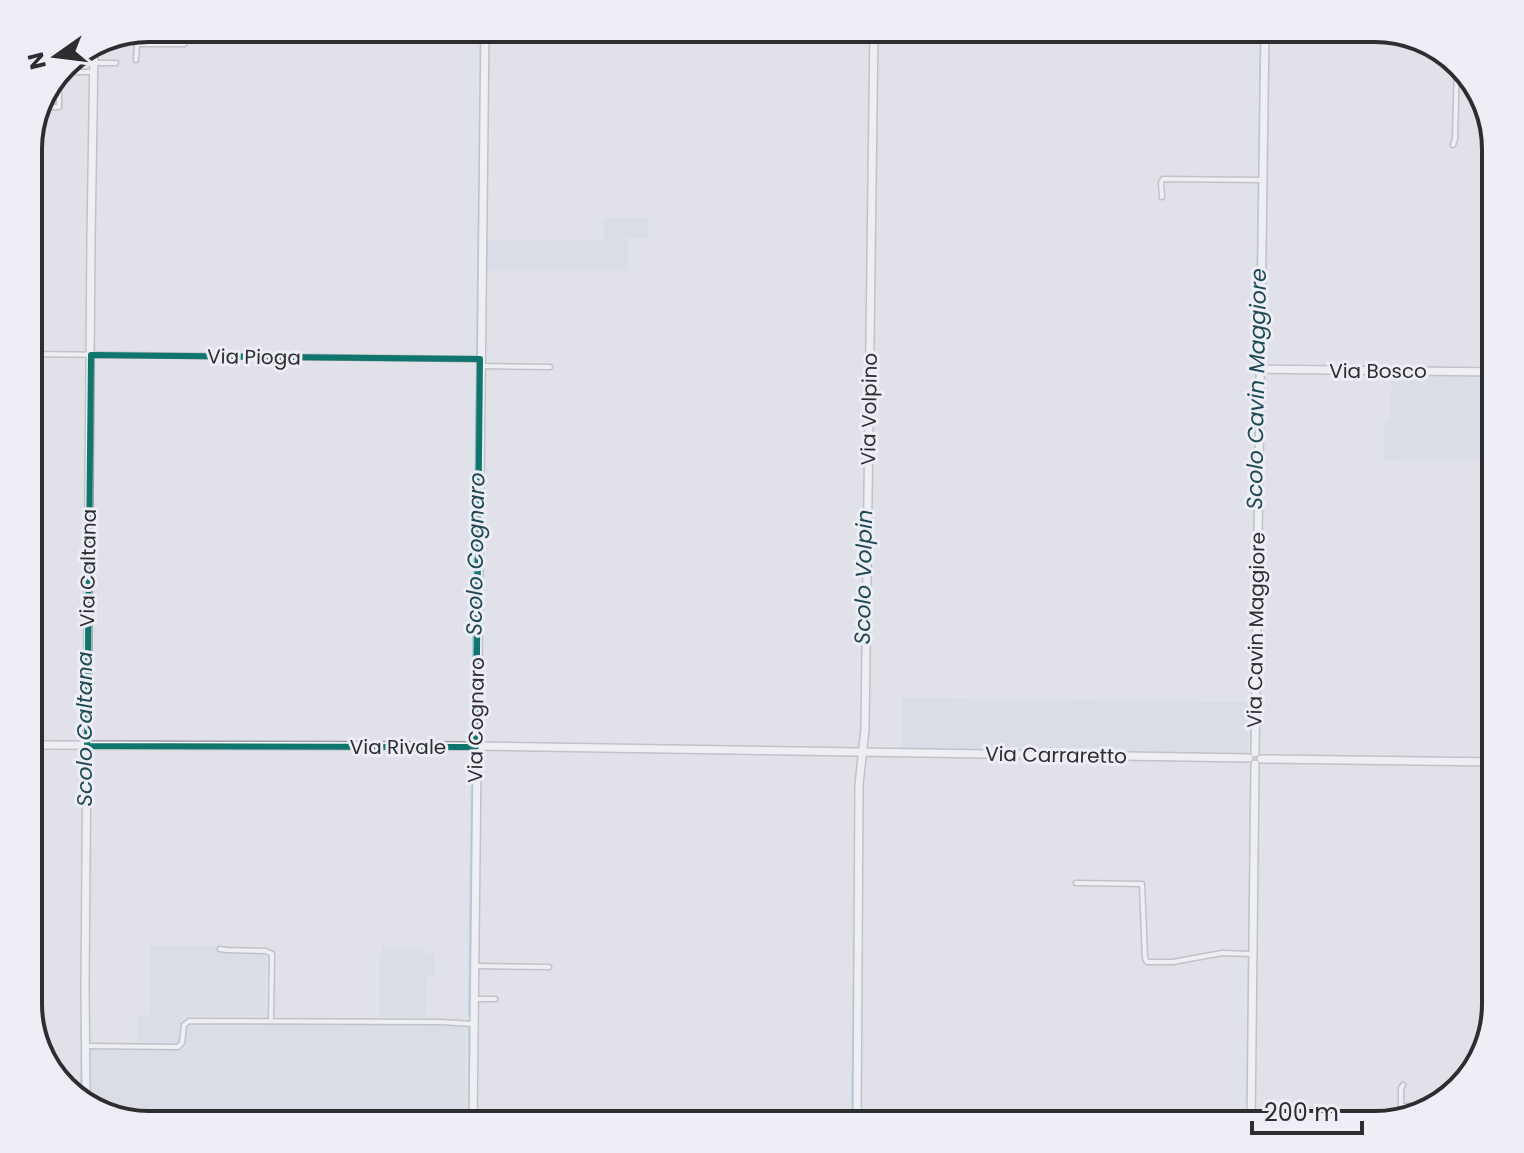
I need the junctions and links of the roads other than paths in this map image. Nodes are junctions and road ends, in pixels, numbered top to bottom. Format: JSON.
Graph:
{"nodes":[{"id":1,"x":184,"y":42,"type":"edge"},
{"id":2,"x":485,"y":42,"type":"edge"},
{"id":3,"x":874,"y":42,"type":"edge"},
{"id":4,"x":1265,"y":42,"type":"edge"},
{"id":5,"x":136,"y":60,"type":"dead end"},
{"id":6,"x":116,"y":63,"type":"dead end"},
{"id":7,"x":96,"y":68,"type":"edge"},
{"id":8,"x":1457,"y":80,"type":"edge"},
{"id":9,"x":94,"y":96,"type":"edge"},
{"id":10,"x":1453,"y":145,"type":"dead end"},
{"id":11,"x":1260,"y":180,"type":"junction"},
{"id":12,"x":1162,"y":197,"type":"dead end"},
{"id":13,"x":42,"y":354,"type":"edge"},
{"id":14,"x":91,"y":355,"type":"junction"},
{"id":15,"x":480,"y":362,"type":"junction"},
{"id":16,"x":550,"y":367,"type":"dead end"},
{"id":17,"x":1260,"y":369,"type":"junction"},
{"id":18,"x":1482,"y":372,"type":"edge"},
{"id":19,"x":42,"y":745,"type":"edge"},
{"id":20,"x":84,"y":746,"type":"junction"},
{"id":21,"x":476,"y":747,"type":"junction"},
{"id":22,"x":860,"y":753,"type":"junction"},
{"id":23,"x":1255,"y":758,"type":"junction"},
{"id":24,"x":1482,"y":762,"type":"edge"},
{"id":25,"x":1076,"y":883,"type":"dead end"},
{"id":26,"x":220,"y":949,"type":"dead end"},
{"id":27,"x":1250,"y":954,"type":"junction"},
{"id":28,"x":474,"y":966,"type":"junction"},
{"id":29,"x":549,"y":967,"type":"dead end"},
{"id":30,"x":473,"y":999,"type":"junction"},
{"id":31,"x":495,"y":999,"type":"dead end"},
{"id":32,"x":271,"y":1021,"type":"junction"},
{"id":33,"x":473,"y":1024,"type":"junction"},
{"id":34,"x":85,"y":1046,"type":"junction"},
{"id":35,"x":1403,"y":1085,"type":"dead end"},
{"id":36,"x":86,"y":1088,"type":"joint"},
{"id":37,"x":87,"y":1091,"type":"edge"},
{"id":38,"x":1401,"y":1106,"type":"joint"},
{"id":39,"x":1405,"y":1106,"type":"edge"},
{"id":40,"x":473,"y":1111,"type":"edge"},
{"id":41,"x":857,"y":1111,"type":"edge"},
{"id":42,"x":1251,"y":1111,"type":"edge"}],
"edges":[{"from":1,"to":5,"type":"street"},
{"from":2,"to":15,"type":"street","name":"Via Cognaro"},
{"from":3,"to":22,"type":"street","name":"Via Volpino"},
{"from":4,"to":11,"type":"street","name":"Via Cavin Maggiore"},
{"from":6,"to":7,"type":"street"},
{"from":8,"to":10,"type":"street"},
{"from":9,"to":14,"type":"street","name":"Via Caltana"},
{"from":11,"to":12,"type":"street"},
{"from":11,"to":17,"type":"street","name":"Via Cavin Maggiore"},
{"from":13,"to":14,"type":"street","name":"Via Pioga"},
{"from":14,"to":15,"type":"street","name":"Via Pioga"},
{"from":14,"to":20,"type":"street","name":"Via Caltana"},
{"from":15,"to":16,"type":"street","name":"Via Pioga"},
{"from":15,"to":21,"type":"street","name":"Via Cognaro"},
{"from":17,"to":18,"type":"street","name":"Via Bosco"},
{"from":17,"to":23,"type":"street","name":"Via Cavin Maggiore"},
{"from":19,"to":20,"type":"street","name":"Via Rivale"},
{"from":20,"to":21,"type":"street","name":"Via Rivale"},
{"from":20,"to":34,"type":"street","name":"Via Caltana"},
{"from":21,"to":22,"type":"street","name":"Via Rivale"},
{"from":21,"to":28,"type":"street","name":"Via Cognaro"},
{"from":22,"to":23,"type":"street","name":"Via Carraretto"},
{"from":22,"to":41,"type":"street","name":"Via Volpino"},
{"from":23,"to":24,"type":"street","name":"Via Carraretto"},
{"from":23,"to":27,"type":"street","name":"Via Cavin Maggiore"},
{"from":25,"to":27,"type":"street"},
{"from":26,"to":32,"type":"street"},
{"from":27,"to":42,"type":"street","name":"Via Cavin Maggiore"},
{"from":28,"to":29,"type":"street"},
{"from":28,"to":30,"type":"street","name":"Via Cognaro"},
{"from":30,"to":31,"type":"street"},
{"from":30,"to":33,"type":"street","name":"Via Cognaro"},
{"from":32,"to":33,"type":"street"},
{"from":32,"to":34,"type":"street"},
{"from":33,"to":40,"type":"street","name":"Via Cognaro"},
{"from":34,"to":36,"type":"street","name":"Via Caltana"},
{"from":35,"to":38,"type":"street"},
{"from":36,"to":37,"type":"street"},
{"from":38,"to":39,"type":"street"}]}
